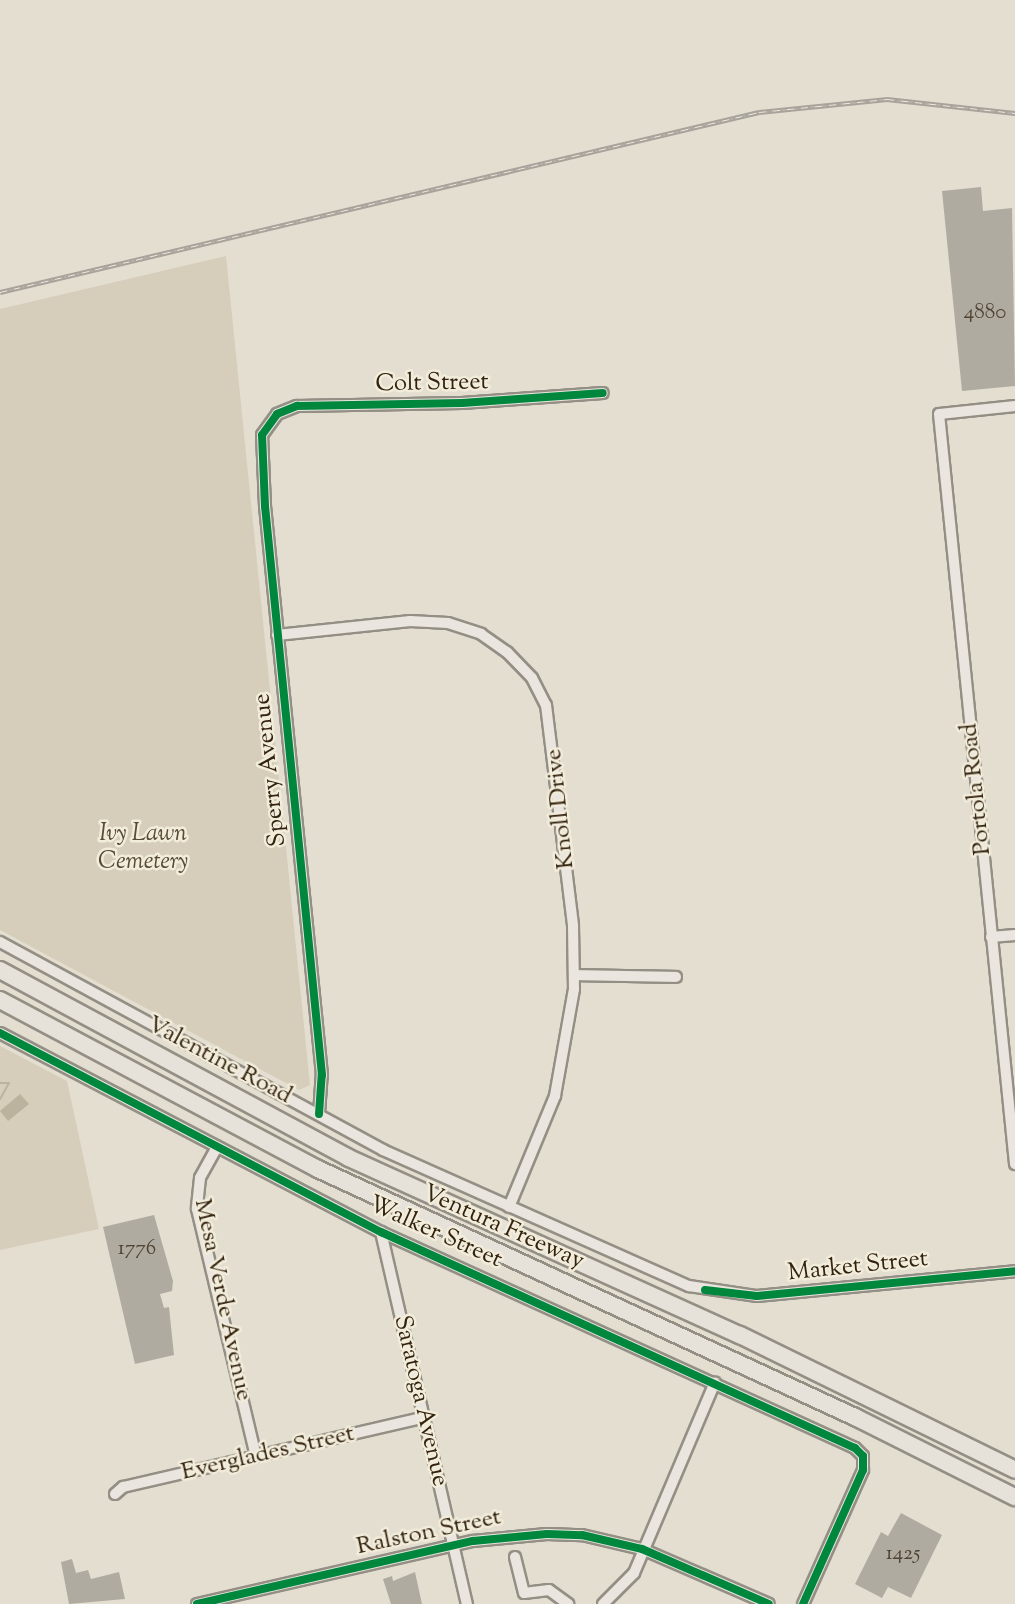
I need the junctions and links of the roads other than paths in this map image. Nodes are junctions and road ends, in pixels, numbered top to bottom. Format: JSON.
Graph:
{"nodes":[{"id":1,"x":603,"y":393,"type":"dead end"},
{"id":2,"x":1015,"y":406,"type":"edge"},
{"id":3,"x":268,"y":423,"type":"joint"},
{"id":4,"x":277,"y":635,"type":"junction"},
{"id":5,"x":1015,"y":935,"type":"edge"},
{"id":6,"x":991,"y":937,"type":"junction"},
{"id":7,"x":0,"y":942,"type":"edge"},
{"id":8,"x":0,"y":960,"type":"edge"},
{"id":9,"x":0,"y":970,"type":"edge"},
{"id":10,"x":575,"y":975,"type":"junction"},
{"id":11,"x":676,"y":977,"type":"dead end"},
{"id":12,"x":21,"y":981,"type":"junction"},
{"id":13,"x":0,"y":1000,"type":"edge"},
{"id":14,"x":0,"y":1033,"type":"edge"},
{"id":15,"x":319,"y":1114,"type":"junction"},
{"id":16,"x":217,"y":1148,"type":"junction"},
{"id":17,"x":1015,"y":1164,"type":"edge"},
{"id":18,"x":509,"y":1207,"type":"junction"},
{"id":19,"x":381,"y":1232,"type":"junction"},
{"id":20,"x":1015,"y":1271,"type":"edge"},
{"id":21,"x":705,"y":1290,"type":"joint"},
{"id":22,"x":715,"y":1382,"type":"junction"},
{"id":23,"x":423,"y":1418,"type":"junction"},
{"id":24,"x":256,"y":1456,"type":"junction"},
{"id":25,"x":1015,"y":1470,"type":"edge"},
{"id":26,"x":116,"y":1494,"type":"dead end"},
{"id":27,"x":1015,"y":1497,"type":"edge"},
{"id":28,"x":454,"y":1545,"type":"junction"},
{"id":29,"x":642,"y":1549,"type":"junction"},
{"id":30,"x":515,"y":1557,"type":"dead end"},
{"id":31,"x":196,"y":1604,"type":"edge"},
{"id":32,"x":467,"y":1604,"type":"edge"},
{"id":33,"x":568,"y":1604,"type":"edge"},
{"id":34,"x":603,"y":1604,"type":"edge"},
{"id":35,"x":769,"y":1604,"type":"edge"},
{"id":36,"x":803,"y":1604,"type":"edge"}],
"edges":[{"from":1,"to":3,"type":"street","name":"Colt Street"},
{"from":2,"to":6,"type":"street","name":"Portola Road"},
{"from":3,"to":4,"type":"street","name":"Sperry Avenue"},
{"from":4,"to":10,"type":"street","name":"Knoll Drive"},
{"from":4,"to":15,"type":"street","name":"Sperry Avenue"},
{"from":5,"to":6,"type":"street"},
{"from":6,"to":17,"type":"street","name":"Portola Road"},
{"from":7,"to":15,"type":"street","name":"Valentine Road"},
{"from":8,"to":12,"type":"highway"},
{"from":9,"to":12,"type":"highway","name":"Ventura Freeway"},
{"from":10,"to":11,"type":"street"},
{"from":10,"to":18,"type":"street","name":"Knoll Drive"},
{"from":12,"to":25,"type":"highway","name":"Ventura Freeway"},
{"from":13,"to":27,"type":"highway","name":"Ventura Freeway"},
{"from":14,"to":16,"type":"street","name":"Walker Street"},
{"from":15,"to":18,"type":"street","name":"Valentine Road"},
{"from":16,"to":19,"type":"street","name":"Walker Street"},
{"from":16,"to":24,"type":"street","name":"Mesa Verde Avenue"},
{"from":18,"to":21,"type":"street","name":"Valentine Road"},
{"from":19,"to":22,"type":"street","name":"Walker Street"},
{"from":19,"to":23,"type":"street","name":"Saratoga Avenue"},
{"from":20,"to":21,"type":"street","name":"Market Street"},
{"from":22,"to":29,"type":"street"},
{"from":22,"to":36,"type":"street","name":"Walker Street"},
{"from":23,"to":24,"type":"street","name":"Everglades Street"},
{"from":23,"to":28,"type":"street","name":"Saratoga Avenue"},
{"from":24,"to":26,"type":"street","name":"Everglades Street"},
{"from":28,"to":29,"type":"street","name":"Ralston Street"},
{"from":28,"to":31,"type":"street","name":"Ralston Street"},
{"from":28,"to":32,"type":"street","name":"Saratoga Avenue"},
{"from":29,"to":34,"type":"street"},
{"from":29,"to":35,"type":"street","name":"Ralston Street"},
{"from":30,"to":33,"type":"street"}]}
